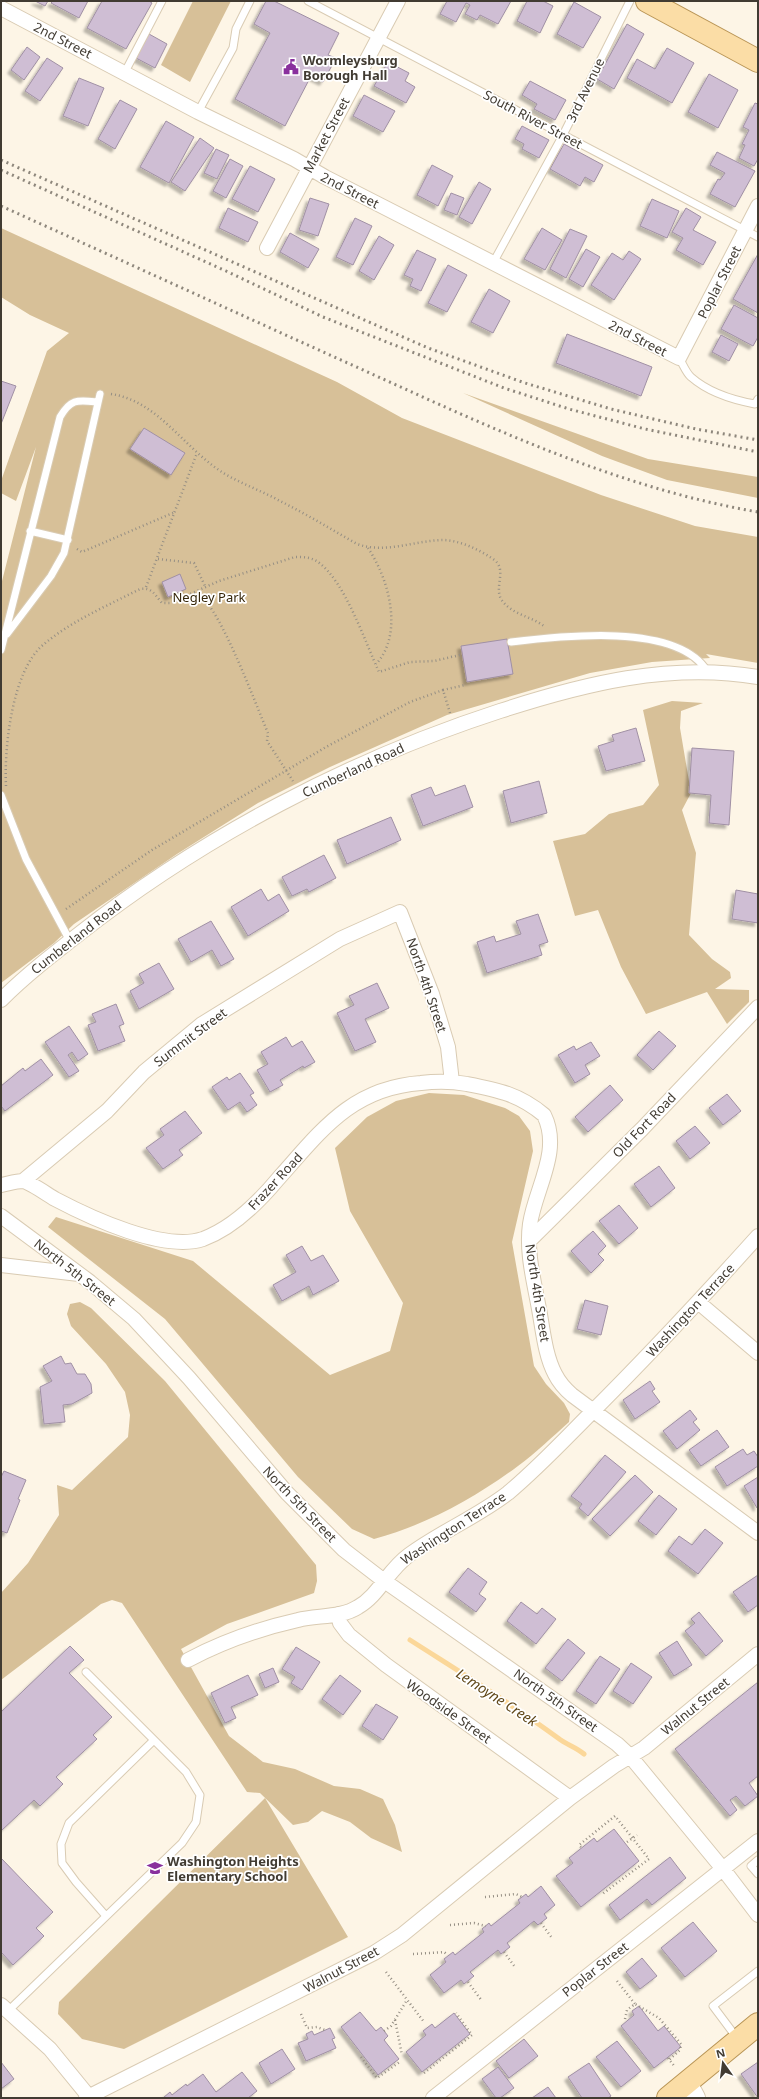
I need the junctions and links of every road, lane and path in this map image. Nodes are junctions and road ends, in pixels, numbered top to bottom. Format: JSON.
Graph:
{"nodes":[{"id":1,"x":162,"y":1,"type":"edge"},
{"id":2,"x":250,"y":1,"type":"edge"},
{"id":3,"x":308,"y":1,"type":"edge"},
{"id":4,"x":398,"y":1,"type":"edge"},
{"id":5,"x":630,"y":1,"type":"edge"},
{"id":6,"x":647,"y":1,"type":"edge"},
{"id":7,"x":1,"y":8,"type":"edge"},
{"id":8,"x":377,"y":39,"type":"junction"},
{"id":9,"x":758,"y":61,"type":"edge"},
{"id":10,"x":125,"y":72,"type":"junction"},
{"id":11,"x":198,"y":112,"type":"junction"},
{"id":12,"x":563,"y":135,"type":"junction"},
{"id":13,"x":309,"y":168,"type":"junction"},
{"id":14,"x":758,"y":206,"type":"edge"},
{"id":15,"x":752,"y":234,"type":"edge"},
{"id":16,"x":267,"y":248,"type":"dead end"},
{"id":17,"x":493,"y":263,"type":"junction"},
{"id":18,"x":680,"y":358,"type":"junction"},
{"id":19,"x":100,"y":394,"type":"joint"},
{"id":20,"x":758,"y":399,"type":"edge"},
{"id":21,"x":98,"y":402,"type":"junction"},
{"id":22,"x":197,"y":453,"type":"junction"},
{"id":23,"x":175,"y":512,"type":"junction"},
{"id":24,"x":30,"y":531,"type":"junction"},
{"id":25,"x":68,"y":542,"type":"junction"},
{"id":26,"x":368,"y":548,"type":"junction"},
{"id":27,"x":158,"y":558,"type":"junction"},
{"id":28,"x":146,"y":587,"type":"junction"},
{"id":29,"x":206,"y":588,"type":"junction"},
{"id":30,"x":192,"y":594,"type":"junction"},
{"id":31,"x":550,"y":638,"type":"junction"},
{"id":32,"x":4,"y":639,"type":"junction"},
{"id":33,"x":511,"y":642,"type":"dead end"},
{"id":34,"x":1,"y":650,"type":"edge"},
{"id":35,"x":460,"y":654,"type":"dead end"},
{"id":36,"x":376,"y":664,"type":"junction"},
{"id":37,"x":707,"y":671,"type":"junction"},
{"id":38,"x":758,"y":677,"type":"edge"},
{"id":39,"x":465,"y":685,"type":"dead end"},
{"id":40,"x":443,"y":690,"type":"junction"},
{"id":41,"x":451,"y":716,"type":"dead end"},
{"id":42,"x":286,"y":770,"type":"junction"},
{"id":43,"x":293,"y":781,"type":"dead end"},
{"id":44,"x":7,"y":788,"type":"dead end"},
{"id":45,"x":1,"y":795,"type":"edge"},
{"id":46,"x":400,"y":912,"type":"joint"},
{"id":47,"x":56,"y":916,"type":"junction"},
{"id":48,"x":70,"y":941,"type":"junction"},
{"id":49,"x":1,"y":1000,"type":"edge"},
{"id":50,"x":758,"y":1007,"type":"edge"},
{"id":51,"x":452,"y":1082,"type":"junction"},
{"id":52,"x":23,"y":1181,"type":"junction"},
{"id":53,"x":1,"y":1185,"type":"edge"},
{"id":54,"x":1,"y":1216,"type":"edge"},
{"id":55,"x":758,"y":1236,"type":"edge"},
{"id":56,"x":529,"y":1241,"type":"junction"},
{"id":57,"x":1,"y":1265,"type":"edge"},
{"id":58,"x":79,"y":1274,"type":"junction"},
{"id":59,"x":698,"y":1302,"type":"junction"},
{"id":60,"x":758,"y":1353,"type":"edge"},
{"id":61,"x":593,"y":1411,"type":"junction"},
{"id":62,"x":758,"y":1533,"type":"edge"},
{"id":63,"x":383,"y":1580,"type":"junction"},
{"id":64,"x":338,"y":1614,"type":"junction"},
{"id":65,"x":758,"y":1654,"type":"edge"},
{"id":66,"x":188,"y":1660,"type":"dead end"},
{"id":67,"x":86,"y":1672,"type":"dead end"},
{"id":68,"x":154,"y":1740,"type":"junction"},
{"id":69,"x":630,"y":1756,"type":"junction"},
{"id":70,"x":570,"y":1798,"type":"junction"},
{"id":71,"x":637,"y":1835,"type":"dead end"},
{"id":72,"x":632,"y":1839,"type":"junction"},
{"id":73,"x":758,"y":1841,"type":"edge"},
{"id":74,"x":627,"y":1842,"type":"dead end"},
{"id":75,"x":581,"y":1847,"type":"dead end"},
{"id":76,"x":758,"y":1860,"type":"edge"},
{"id":77,"x":723,"y":1869,"type":"junction"},
{"id":78,"x":758,"y":1874,"type":"edge"},
{"id":79,"x":601,"y":1895,"type":"dead end"},
{"id":80,"x":485,"y":1896,"type":"dead end"},
{"id":81,"x":522,"y":1897,"type":"dead end"},
{"id":82,"x":758,"y":1915,"type":"edge"},
{"id":83,"x":106,"y":1916,"type":"junction"},
{"id":84,"x":541,"y":1923,"type":"dead end"},
{"id":85,"x":450,"y":1925,"type":"dead end"},
{"id":86,"x":486,"y":1926,"type":"dead end"},
{"id":87,"x":552,"y":1938,"type":"dead end"},
{"id":88,"x":504,"y":1952,"type":"dead end"},
{"id":89,"x":412,"y":1954,"type":"dead end"},
{"id":90,"x":448,"y":1955,"type":"dead end"},
{"id":91,"x":515,"y":1967,"type":"dead end"},
{"id":92,"x":758,"y":1971,"type":"edge"},
{"id":93,"x":386,"y":1972,"type":"dead end"},
{"id":94,"x":618,"y":1981,"type":"dead end"},
{"id":95,"x":468,"y":1982,"type":"dead end"},
{"id":96,"x":407,"y":2000,"type":"junction"},
{"id":97,"x":482,"y":2001,"type":"dead end"},
{"id":98,"x":634,"y":2004,"type":"junction"},
{"id":99,"x":4,"y":2008,"type":"edge"},
{"id":100,"x":300,"y":2014,"type":"dead end"},
{"id":101,"x":456,"y":2014,"type":"dead end"},
{"id":102,"x":394,"y":2020,"type":"junction"},
{"id":103,"x":625,"y":2020,"type":"dead end"},
{"id":104,"x":424,"y":2022,"type":"dead end"},
{"id":105,"x":758,"y":2024,"type":"edge"},
{"id":106,"x":325,"y":2030,"type":"dead end"},
{"id":107,"x":384,"y":2031,"type":"dead end"},
{"id":108,"x":739,"y":2040,"type":"junction"},
{"id":109,"x":402,"y":2055,"type":"dead end"},
{"id":110,"x":361,"y":2058,"type":"dead end"},
{"id":111,"x":400,"y":2061,"type":"dead end"},
{"id":112,"x":424,"y":2073,"type":"dead end"},
{"id":113,"x":686,"y":2083,"type":"edge"},
{"id":114,"x":88,"y":2098,"type":"edge"},
{"id":115,"x":433,"y":2098,"type":"edge"},
{"id":116,"x":668,"y":2098,"type":"edge"}],
"edges":[{"from":1,"to":10,"type":"lane"},
{"from":2,"to":11,"type":"lane"},
{"from":3,"to":8,"type":"lane","name":"South River Street"},
{"from":4,"to":8,"type":"street","name":"Market Street"},
{"from":5,"to":12,"type":"lane","name":"3rd Avenue"},
{"from":6,"to":9,"type":"main road"},
{"from":7,"to":10,"type":"street","name":"2nd Street"},
{"from":8,"to":12,"type":"lane","name":"South River Street"},
{"from":8,"to":13,"type":"street","name":"Market Street"},
{"from":10,"to":11,"type":"street","name":"2nd Street"},
{"from":11,"to":13,"type":"street","name":"2nd Street"},
{"from":12,"to":15,"type":"lane","name":"South River Street"},
{"from":12,"to":17,"type":"lane","name":"3rd Avenue"},
{"from":13,"to":16,"type":"street","name":"Market Street"},
{"from":13,"to":17,"type":"street","name":"2nd Street"},
{"from":14,"to":15,"type":"street","name":"Poplar Street"},
{"from":15,"to":18,"type":"street","name":"Poplar Street"},
{"from":17,"to":18,"type":"street","name":"2nd Street"},
{"from":18,"to":20,"type":"lane"},
{"from":19,"to":21,"type":"lane"},
{"from":19,"to":22,"type":"path"},
{"from":21,"to":24,"type":"lane"},
{"from":21,"to":25,"type":"lane"},
{"from":22,"to":23,"type":"path"},
{"from":22,"to":26,"type":"path"},
{"from":23,"to":25,"type":"path"},
{"from":23,"to":27,"type":"path"},
{"from":24,"to":25,"type":"lane"},
{"from":24,"to":32,"type":"lane"},
{"from":25,"to":32,"type":"lane"},
{"from":26,"to":31,"type":"path"},
{"from":26,"to":36,"type":"path"},
{"from":27,"to":28,"type":"path"},
{"from":27,"to":29,"type":"path"},
{"from":28,"to":30,"type":"path"},
{"from":28,"to":44,"type":"path"},
{"from":29,"to":30,"type":"path"},
{"from":29,"to":36,"type":"path"},
{"from":30,"to":42,"type":"path"},
{"from":31,"to":33,"type":"lane"},
{"from":31,"to":37,"type":"lane"},
{"from":32,"to":34,"type":"lane"},
{"from":35,"to":36,"type":"path"},
{"from":37,"to":38,"type":"street","name":"Cumberland Road"},
{"from":37,"to":48,"type":"street","name":"Cumberland Road"},
{"from":39,"to":40,"type":"path"},
{"from":40,"to":41,"type":"path"},
{"from":40,"to":42,"type":"path"},
{"from":42,"to":43,"type":"path"},
{"from":42,"to":47,"type":"path"},
{"from":45,"to":47,"type":"lane"},
{"from":46,"to":51,"type":"street","name":"North 4th Street"},
{"from":46,"to":52,"type":"street","name":"Summit Street"},
{"from":47,"to":48,"type":"lane"},
{"from":48,"to":49,"type":"street","name":"Cumberland Road"},
{"from":50,"to":56,"type":"street","name":"Old Fort Road"},
{"from":51,"to":52,"type":"street","name":"Frazer Road"},
{"from":51,"to":56,"type":"street","name":"North 4th Street"},
{"from":52,"to":53,"type":"street"},
{"from":54,"to":58,"type":"street","name":"North 5th Street"},
{"from":55,"to":59,"type":"street","name":"Washington Terrace"},
{"from":56,"to":61,"type":"street","name":"North 4th Street"},
{"from":57,"to":58,"type":"street"},
{"from":58,"to":63,"type":"street","name":"North 5th Street"},
{"from":59,"to":60,"type":"street"},
{"from":59,"to":61,"type":"street","name":"Washington Terrace"},
{"from":61,"to":62,"type":"street","name":"North 4th Street"},
{"from":61,"to":63,"type":"street","name":"Washington Terrace"},
{"from":63,"to":64,"type":"street","name":"Washington Terrace"},
{"from":63,"to":69,"type":"street","name":"North 5th Street"},
{"from":64,"to":66,"type":"street","name":"Washington Terrace"},
{"from":64,"to":70,"type":"street","name":"Woodside Street"},
{"from":65,"to":69,"type":"street","name":"Walnut Street"},
{"from":67,"to":68,"type":"lane"},
{"from":68,"to":83,"type":"lane"},
{"from":68,"to":83,"type":"lane"},
{"from":69,"to":70,"type":"street"},
{"from":69,"to":77,"type":"street","name":"North 5th Street"},
{"from":70,"to":114,"type":"street","name":"Walnut Street"},
{"from":71,"to":72,"type":"path"},
{"from":72,"to":74,"type":"path"},
{"from":72,"to":75,"type":"path"},
{"from":72,"to":79,"type":"path"},
{"from":73,"to":77,"type":"street","name":"Poplar Street"},
{"from":76,"to":78,"type":"lane"},
{"from":77,"to":82,"type":"street","name":"North 5th Street"},
{"from":77,"to":115,"type":"street","name":"Poplar Street"},
{"from":80,"to":81,"type":"path"},
{"from":83,"to":99,"type":"lane"},
{"from":84,"to":87,"type":"path"},
{"from":85,"to":86,"type":"path"},
{"from":88,"to":91,"type":"path"},
{"from":89,"to":90,"type":"path"},
{"from":92,"to":108,"type":"lane"},
{"from":93,"to":96,"type":"path"},
{"from":94,"to":98,"type":"path"},
{"from":95,"to":97,"type":"path"},
{"from":96,"to":102,"type":"path"},
{"from":96,"to":104,"type":"path"},
{"from":98,"to":103,"type":"path"},
{"from":98,"to":113,"type":"path"},
{"from":99,"to":114,"type":"street"},
{"from":100,"to":106,"type":"path"},
{"from":101,"to":112,"type":"path"},
{"from":102,"to":107,"type":"path"},
{"from":102,"to":109,"type":"path"},
{"from":105,"to":108,"type":"main road"},
{"from":108,"to":113,"type":"main road"},
{"from":110,"to":111,"type":"path"},
{"from":113,"to":116,"type":"main road"}]}
